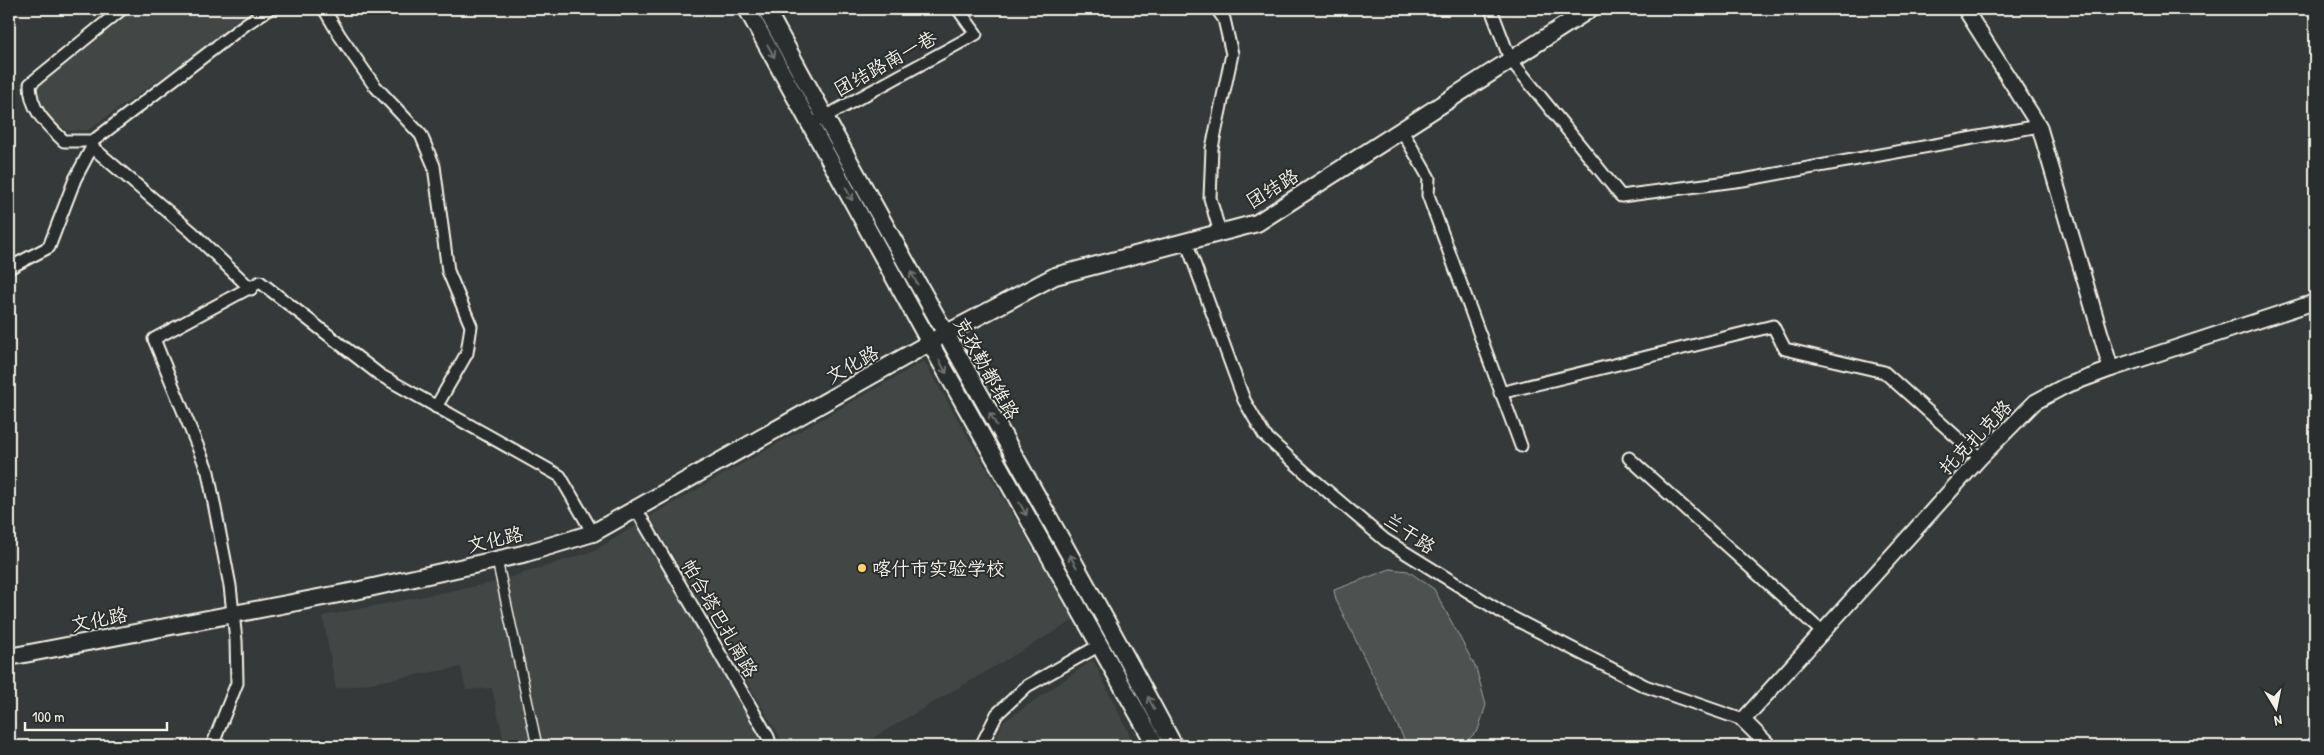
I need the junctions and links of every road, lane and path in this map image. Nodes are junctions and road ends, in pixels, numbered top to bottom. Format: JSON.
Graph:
{"nodes":[{"id":1,"x":122,"y":9,"type":"edge"},
{"id":2,"x":269,"y":9,"type":"edge"},
{"id":3,"x":324,"y":9,"type":"edge"},
{"id":4,"x":747,"y":9,"type":"edge"},
{"id":5,"x":766,"y":9,"type":"edge"},
{"id":6,"x":958,"y":9,"type":"edge"},
{"id":7,"x":1216,"y":9,"type":"edge"},
{"id":8,"x":1491,"y":9,"type":"edge"},
{"id":9,"x":1590,"y":9,"type":"edge"},
{"id":10,"x":1965,"y":9,"type":"edge"},
{"id":11,"x":1510,"y":59,"type":"junction"},
{"id":12,"x":817,"y":120,"type":"junction"},
{"id":13,"x":2039,"y":126,"type":"junction"},
{"id":14,"x":1401,"y":129,"type":"junction"},
{"id":15,"x":93,"y":144,"type":"junction"},
{"id":16,"x":1220,"y":233,"type":"junction"},
{"id":17,"x":1186,"y":241,"type":"junction"},
{"id":18,"x":9,"y":268,"type":"edge"},
{"id":19,"x":251,"y":288,"type":"junction"},
{"id":20,"x":2315,"y":302,"type":"edge"},
{"id":21,"x":945,"y":334,"type":"junction"},
{"id":22,"x":930,"y":343,"type":"junction"},
{"id":23,"x":2111,"y":369,"type":"junction"},
{"id":24,"x":1500,"y":394,"type":"junction"},
{"id":25,"x":436,"y":407,"type":"junction"},
{"id":26,"x":1521,"y":446,"type":"dead end"},
{"id":27,"x":1629,"y":458,"type":"dead end"},
{"id":28,"x":1980,"y":458,"type":"junction"},
{"id":29,"x":636,"y":509,"type":"junction"},
{"id":30,"x":593,"y":533,"type":"junction"},
{"id":31,"x":498,"y":560,"type":"junction"},
{"id":32,"x":233,"y":614,"type":"junction"},
{"id":33,"x":1822,"y":632,"type":"junction"},
{"id":34,"x":1100,"y":645,"type":"junction"},
{"id":35,"x":9,"y":657,"type":"edge"},
{"id":36,"x":1743,"y":720,"type":"junction"},
{"id":37,"x":212,"y":746,"type":"edge"},
{"id":38,"x":537,"y":746,"type":"edge"},
{"id":39,"x":771,"y":746,"type":"edge"},
{"id":40,"x":981,"y":746,"type":"edge"},
{"id":41,"x":1156,"y":746,"type":"edge"},
{"id":42,"x":1174,"y":746,"type":"edge"},
{"id":43,"x":1769,"y":746,"type":"edge"}],
"edges":[{"from":1,"to":15,"type":"street"},
{"from":2,"to":15,"type":"street"},
{"from":3,"to":25,"type":"street"},
{"from":4,"to":12,"type":"main road","name":"克孜勒都维路","one_way":true},
{"from":5,"to":12,"type":"main road","name":"克孜勒都维路"},
{"from":6,"to":12,"type":"street","name":"团结路南一巷"},
{"from":7,"to":16,"type":"street"},
{"from":8,"to":11,"type":"street"},
{"from":9,"to":11,"type":"main road","name":"团结路"},
{"from":10,"to":13,"type":"street"},
{"from":11,"to":13,"type":"street"},
{"from":11,"to":14,"type":"main road","name":"团结路"},
{"from":21,"to":12,"type":"main road","name":"克孜勒都维路","one_way":true},
{"from":12,"to":22,"type":"main road","name":"克孜勒都维路","one_way":true},
{"from":13,"to":23,"type":"street"},
{"from":14,"to":16,"type":"main road","name":"团结路"},
{"from":14,"to":24,"type":"street"},
{"from":15,"to":18,"type":"street"},
{"from":15,"to":19,"type":"street"},
{"from":16,"to":17,"type":"main road","name":"团结路"},
{"from":17,"to":21,"type":"main road","name":"团结路"},
{"from":17,"to":36,"type":"street","name":"兰干路"},
{"from":19,"to":25,"type":"street"},
{"from":19,"to":32,"type":"street"},
{"from":20,"to":23,"type":"street","name":"托克扎克路"},
{"from":21,"to":22,"type":"main road","name":"文化路"},
{"from":42,"to":21,"type":"main road","name":"克孜勒都维路","one_way":true},
{"from":22,"to":29,"type":"main road","name":"文化路"},
{"from":22,"to":34,"type":"main road","name":"克孜勒都维路","one_way":true},
{"from":23,"to":28,"type":"street","name":"托克扎克路"},
{"from":24,"to":26,"type":"street"},
{"from":24,"to":28,"type":"street"},
{"from":25,"to":30,"type":"street"},
{"from":27,"to":33,"type":"street"},
{"from":28,"to":33,"type":"street","name":"托克扎克路"},
{"from":29,"to":30,"type":"main road","name":"文化路"},
{"from":29,"to":39,"type":"street","name":"帕合塔巴扎南路"},
{"from":30,"to":31,"type":"main road","name":"文化路"},
{"from":31,"to":32,"type":"main road","name":"文化路"},
{"from":31,"to":38,"type":"street"},
{"from":32,"to":35,"type":"main road","name":"文化路"},
{"from":32,"to":37,"type":"street"},
{"from":33,"to":36,"type":"street","name":"托克扎克路"},
{"from":34,"to":40,"type":"street"},
{"from":34,"to":41,"type":"main road","name":"克孜勒都维路"},
{"from":36,"to":43,"type":"street"}]}
